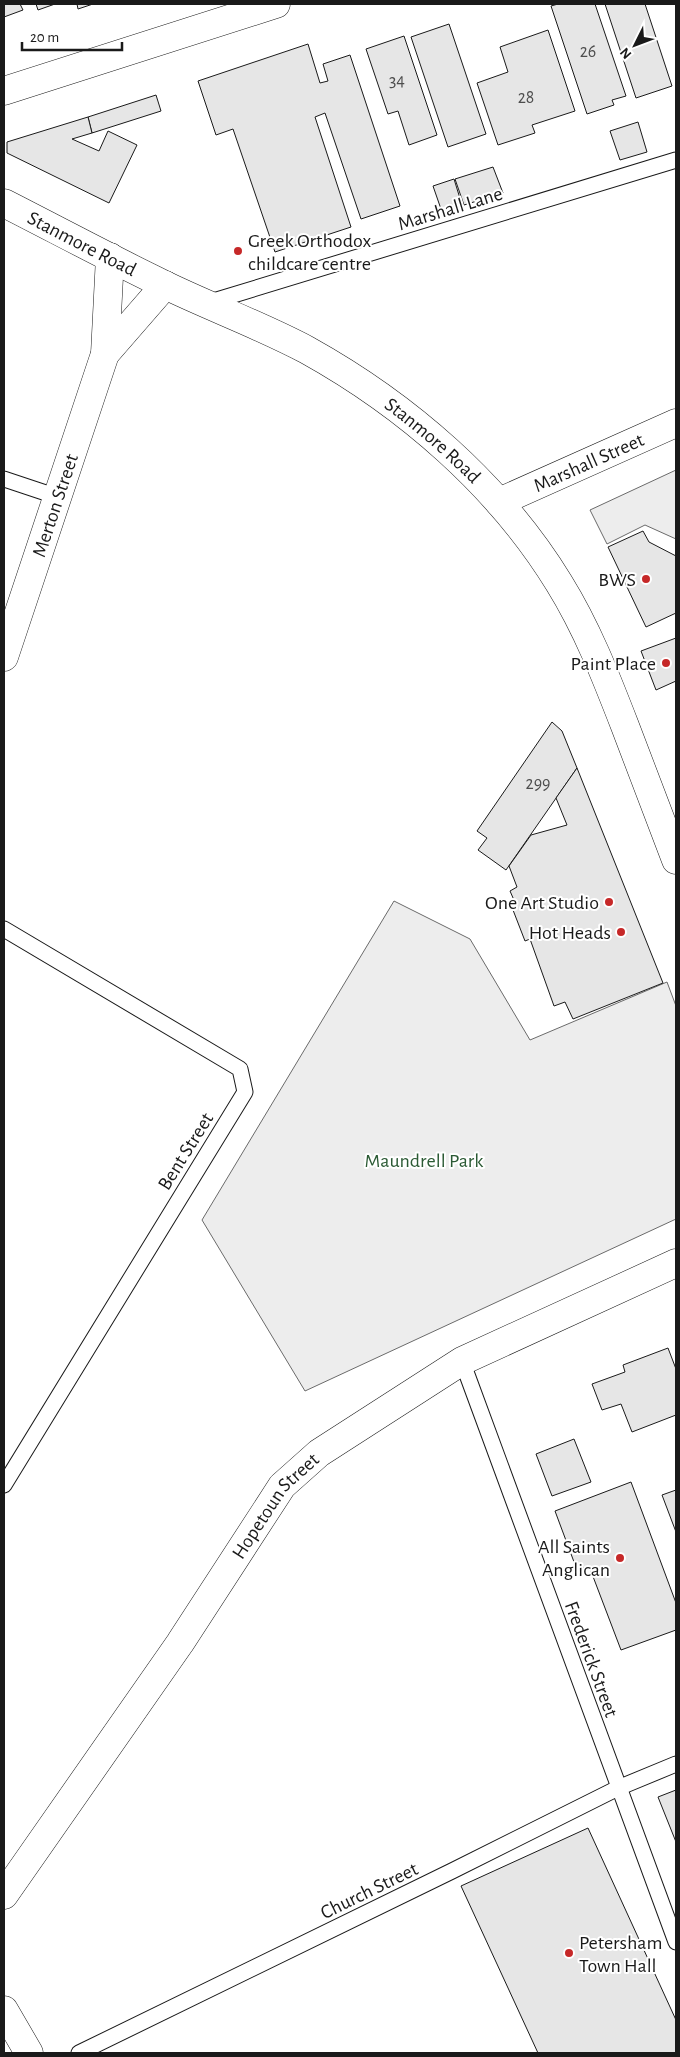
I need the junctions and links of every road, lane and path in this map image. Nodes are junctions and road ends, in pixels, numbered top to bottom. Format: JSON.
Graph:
{"nodes":[{"id":1,"x":276,"y":4,"type":"edge"},
{"id":2,"x":4,"y":92,"type":"edge"},
{"id":3,"x":676,"y":160,"type":"edge"},
{"id":4,"x":4,"y":203,"type":"edge"},
{"id":5,"x":110,"y":258,"type":"junction"},
{"id":6,"x":165,"y":285,"type":"junction"},
{"id":7,"x":207,"y":303,"type":"junction"},
{"id":8,"x":105,"y":354,"type":"junction"},
{"id":9,"x":676,"y":422,"type":"edge"},
{"id":10,"x":4,"y":479,"type":"edge"},
{"id":11,"x":58,"y":497,"type":"junction"},
{"id":12,"x":499,"y":502,"type":"junction"},
{"id":13,"x":4,"y":658,"type":"edge"},
{"id":14,"x":676,"y":860,"type":"edge"},
{"id":15,"x":4,"y":929,"type":"edge"},
{"id":16,"x":676,"y":1263,"type":"edge"},
{"id":17,"x":462,"y":1361,"type":"junction"},
{"id":18,"x":4,"y":1485,"type":"edge"},
{"id":19,"x":676,"y":1764,"type":"edge"},
{"id":20,"x":618,"y":1788,"type":"junction"},
{"id":21,"x":4,"y":1895,"type":"edge"},
{"id":22,"x":676,"y":1942,"type":"edge"},
{"id":23,"x":4,"y":2010,"type":"edge"},
{"id":24,"x":29,"y":2053,"type":"edge"},
{"id":25,"x":79,"y":2053,"type":"edge"}],
"edges":[{"from":1,"to":2,"type":"main road"},
{"from":3,"to":7,"type":"lane","name":"Marshall Lane"},
{"from":4,"to":5,"type":"main road","name":"Stanmore Road"},
{"from":5,"to":6,"type":"main road","name":"Stanmore Road"},
{"from":5,"to":8,"type":"main road","name":"Merton Street"},
{"from":6,"to":7,"type":"main road","name":"Stanmore Road"},
{"from":6,"to":8,"type":"main road","name":"Merton Street"},
{"from":7,"to":12,"type":"main road","name":"Stanmore Road"},
{"from":8,"to":11,"type":"main road","name":"Merton Street"},
{"from":9,"to":12,"type":"main road","name":"Marshall Street"},
{"from":10,"to":11,"type":"lane"},
{"from":11,"to":13,"type":"main road","name":"Merton Street"},
{"from":12,"to":14,"type":"main road","name":"Stanmore Road"},
{"from":15,"to":18,"type":"lane","name":"Bent Street"},
{"from":16,"to":17,"type":"main road","name":"Hopetoun Street"},
{"from":17,"to":20,"type":"lane","name":"Frederick Street"},
{"from":17,"to":21,"type":"main road","name":"Hopetoun Street"},
{"from":19,"to":20,"type":"lane","name":"Church Street"},
{"from":20,"to":22,"type":"lane","name":"Frederick Street"},
{"from":20,"to":25,"type":"lane","name":"Church Street"},
{"from":23,"to":24,"type":"main road"}]}
